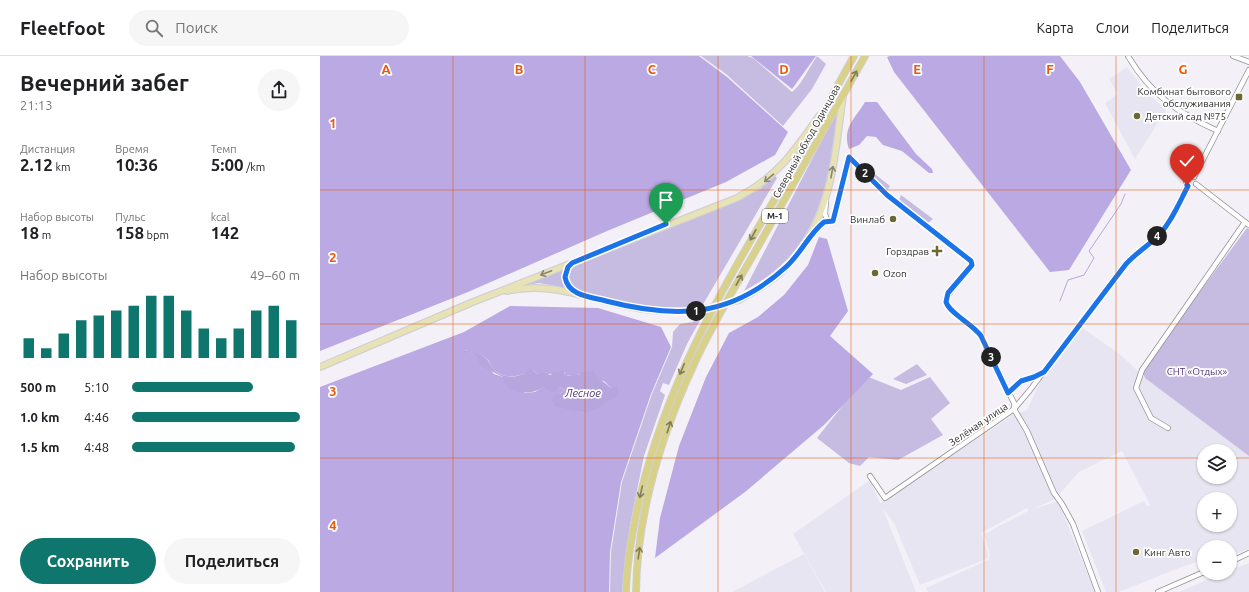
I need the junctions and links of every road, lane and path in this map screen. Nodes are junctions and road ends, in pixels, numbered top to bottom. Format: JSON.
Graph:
{"nodes":[{"id":1,"x":854,"y":56,"type":"edge"},
{"id":2,"x":865,"y":56,"type":"edge"},
{"id":3,"x":1128,"y":56,"type":"edge"},
{"id":4,"x":1233,"y":56,"type":"edge"},
{"id":5,"x":1249,"y":62,"type":"edge"},
{"id":6,"x":1249,"y":70,"type":"edge"},
{"id":7,"x":844,"y":94,"type":"junction"},
{"id":8,"x":827,"y":104,"type":"junction"},
{"id":9,"x":1218,"y":131,"type":"junction"},
{"id":10,"x":1194,"y":177,"type":"junction"},
{"id":11,"x":1196,"y":184,"type":"junction"},
{"id":12,"x":1188,"y":186,"type":"junction"},
{"id":13,"x":827,"y":198,"type":"junction"},
{"id":14,"x":827,"y":220,"type":"junction"},
{"id":15,"x":1247,"y":223,"type":"edge"},
{"id":16,"x":804,"y":244,"type":"junction"},
{"id":17,"x":578,"y":260,"type":"junction"},
{"id":18,"x":579,"y":294,"type":"junction"},
{"id":19,"x":473,"y":302,"type":"junction"},
{"id":20,"x":320,"y":367,"type":"edge"},
{"id":21,"x":1044,"y":372,"type":"junction"},
{"id":22,"x":1008,"y":393,"type":"junction"},
{"id":23,"x":1014,"y":409,"type":"junction"},
{"id":24,"x":1168,"y":428,"type":"dead end"},
{"id":25,"x":870,"y":476,"type":"dead end"},
{"id":26,"x":1249,"y":553,"type":"edge"},
{"id":27,"x":1237,"y":559,"type":"edge"},
{"id":28,"x":1197,"y":575,"type":"edge"},
{"id":29,"x":626,"y":592,"type":"edge"},
{"id":30,"x":636,"y":592,"type":"edge"},
{"id":31,"x":1098,"y":592,"type":"edge"},
{"id":32,"x":1158,"y":592,"type":"edge"}],
"edges":[{"from":1,"to":8,"type":"highway","name":"Северный обход Одинцова","number":"М-1"},
{"from":7,"to":2,"type":"highway","name":"Северный обход Одинцова","number":"М-1","one_way":true},
{"from":3,"to":9,"type":"street"},
{"from":4,"to":5,"type":"street"},
{"from":6,"to":9,"type":"street"},
{"from":13,"to":7,"type":"main road","number":"М-1","one_way":true},
{"from":30,"to":7,"type":"highway","name":"Северный обход Одинцова","number":"М-1","one_way":true},
{"from":8,"to":17,"type":"main road","number":"М-1","one_way":true},
{"from":8,"to":29,"type":"highway","name":"Северный обход Одинцова","number":"М-1","one_way":true},
{"from":9,"to":10,"type":"street"},
{"from":10,"to":11,"type":"street"},
{"from":10,"to":12,"type":"street"},
{"from":11,"to":12,"type":"street"},
{"from":11,"to":15,"type":"street"},
{"from":12,"to":21,"type":"street"},
{"from":13,"to":14,"type":"street"},
{"from":13,"to":16,"type":"main road","number":"М-1"},
{"from":14,"to":16,"type":"street"},
{"from":14,"to":22,"type":"street"},
{"from":15,"to":24,"type":"street"},
{"from":16,"to":18,"type":"main road","number":"М-1","bridge":true},
{"from":17,"to":18,"type":"main road"},
{"from":17,"to":19,"type":"main road","number":"М-1","one_way":true},
{"from":18,"to":19,"type":"main road","number":"М-1"},
{"from":19,"to":20,"type":"main road","number":"М-1"},
{"from":21,"to":22,"type":"street"},
{"from":21,"to":23,"type":"street"},
{"from":22,"to":23,"type":"street"},
{"from":23,"to":25,"type":"street","name":"Зелёная улица"},
{"from":23,"to":31,"type":"street","name":"Зелёная улица"},
{"from":26,"to":27,"type":"street"},
{"from":28,"to":32,"type":"street"}]}
